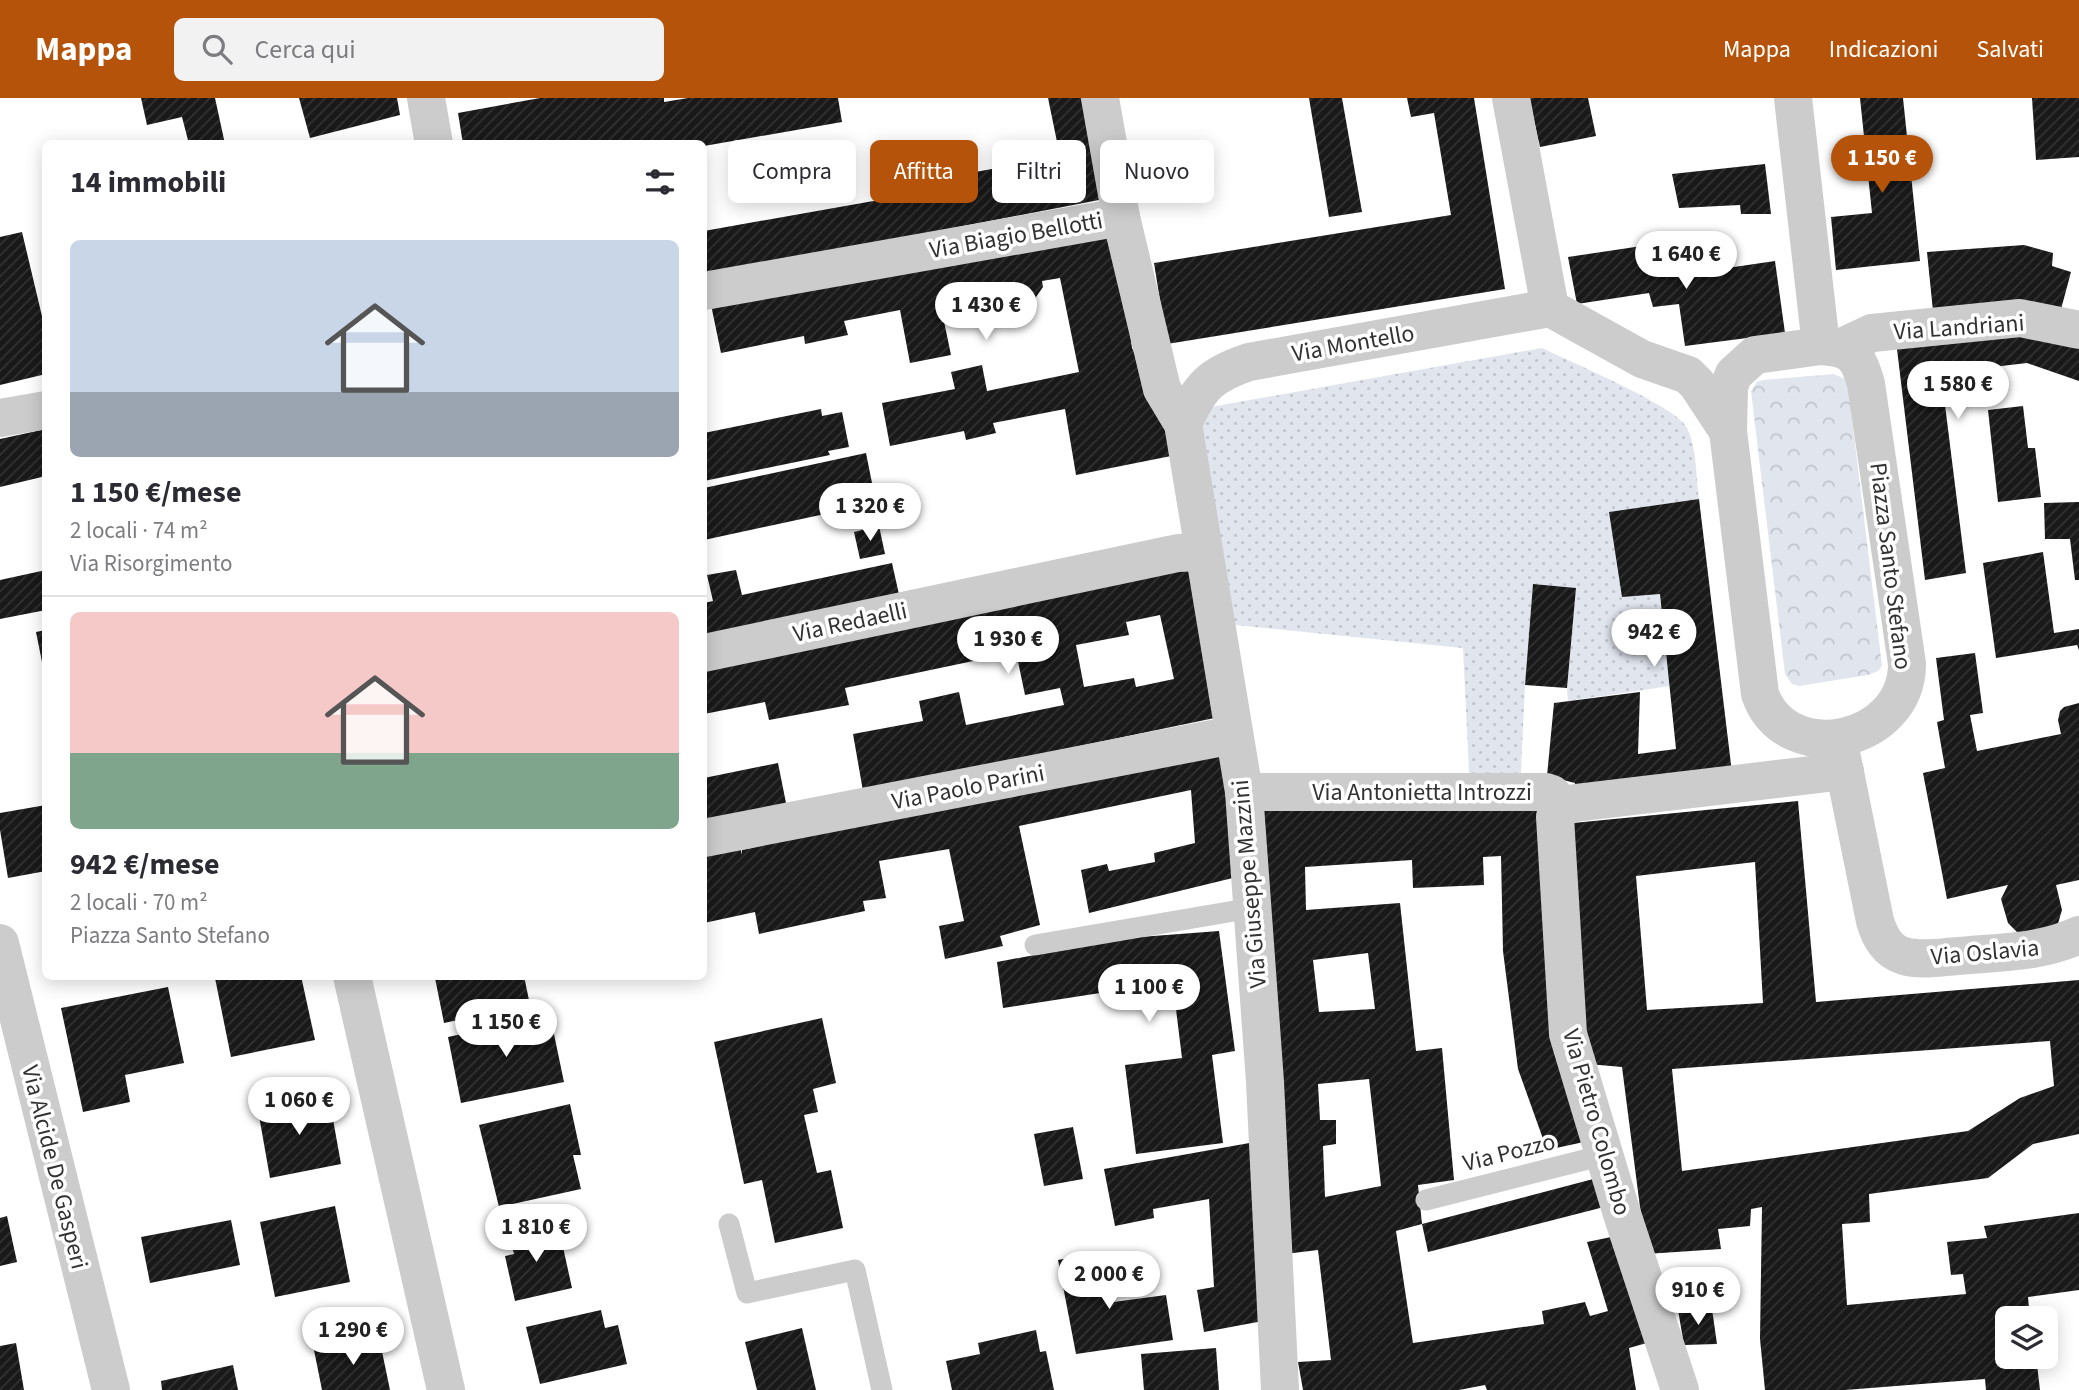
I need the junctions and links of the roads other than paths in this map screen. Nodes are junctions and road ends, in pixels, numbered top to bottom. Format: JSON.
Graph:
{"nodes":[{"id":1,"x":426,"y":98,"type":"edge"},
{"id":2,"x":1100,"y":98,"type":"edge"},
{"id":3,"x":1511,"y":98,"type":"edge"},
{"id":4,"x":1793,"y":98,"type":"edge"},
{"id":5,"x":433,"y":140,"type":"edge"},
{"id":6,"x":1121,"y":217,"type":"junction"},
{"id":7,"x":707,"y":290,"type":"edge"},
{"id":8,"x":1550,"y":308,"type":"junction"},
{"id":9,"x":2079,"y":330,"type":"edge"},
{"id":10,"x":1831,"y":346,"type":"junction"},
{"id":11,"x":1741,"y":366,"type":"junction"},
{"id":12,"x":1688,"y":375,"type":"junction"},
{"id":13,"x":42,"y":411,"type":"edge"},
{"id":14,"x":0,"y":418,"type":"edge"},
{"id":15,"x":1183,"y":424,"type":"junction"},
{"id":16,"x":1728,"y":431,"type":"junction"},
{"id":17,"x":1203,"y":552,"type":"junction"},
{"id":18,"x":707,"y":652,"type":"edge"},
{"id":19,"x":1233,"y":735,"type":"junction"},
{"id":20,"x":1841,"y":755,"type":"junction"},
{"id":21,"x":1244,"y":792,"type":"junction"},
{"id":22,"x":1563,"y":807,"type":"junction"},
{"id":23,"x":707,"y":837,"type":"edge"},
{"id":24,"x":1252,"y":908,"type":"junction"},
{"id":25,"x":2079,"y":935,"type":"edge"},
{"id":26,"x":0,"y":943,"type":"edge"},
{"id":27,"x":1035,"y":945,"type":"dead end"},
{"id":28,"x":353,"y":980,"type":"edge"},
{"id":29,"x":1604,"y":1155,"type":"junction"},
{"id":30,"x":1426,"y":1200,"type":"dead end"},
{"id":31,"x":729,"y":1224,"type":"dead end"},
{"id":32,"x":111,"y":1390,"type":"edge"},
{"id":33,"x":446,"y":1390,"type":"edge"},
{"id":34,"x":882,"y":1390,"type":"edge"},
{"id":35,"x":1280,"y":1390,"type":"edge"},
{"id":36,"x":1680,"y":1390,"type":"edge"}],
"edges":[{"from":1,"to":5,"type":"street"},
{"from":2,"to":6,"type":"street","name":"Via Giuseppe Mazzini"},
{"from":3,"to":8,"type":"street"},
{"from":4,"to":10,"type":"street"},
{"from":6,"to":7,"type":"street","name":"Via Biagio Bellotti"},
{"from":6,"to":15,"type":"street","name":"Via Giuseppe Mazzini"},
{"from":8,"to":12,"type":"street"},
{"from":8,"to":15,"type":"street","name":"Via Montello"},
{"from":9,"to":10,"type":"street","name":"Via Landriani"},
{"from":10,"to":11,"type":"street"},
{"from":10,"to":20,"type":"street","name":"Piazza Santo Stefano"},
{"from":11,"to":12,"type":"street"},
{"from":11,"to":16,"type":"street","name":"Piazza Santo Stefano"},
{"from":12,"to":16,"type":"street","name":"Piazza Santo Stefano"},
{"from":13,"to":14,"type":"street"},
{"from":15,"to":17,"type":"street","name":"Via Giuseppe Mazzini"},
{"from":16,"to":20,"type":"street","name":"Piazza Santo Stefano"},
{"from":17,"to":18,"type":"street","name":"Via Redaelli"},
{"from":17,"to":19,"type":"street","name":"Via Giuseppe Mazzini"},
{"from":19,"to":21,"type":"street","name":"Via Giuseppe Mazzini"},
{"from":19,"to":23,"type":"street","name":"Via Paolo Parini"},
{"from":20,"to":22,"type":"street","name":"Via Antonietta Introzzi"},
{"from":20,"to":25,"type":"street","name":"Via Oslavia"},
{"from":21,"to":22,"type":"street","name":"Via Antonietta Introzzi"},
{"from":21,"to":24,"type":"street","name":"Via Giuseppe Mazzini"},
{"from":22,"to":29,"type":"street","name":"Via Pietro Colombo"},
{"from":24,"to":27,"type":"lane"},
{"from":24,"to":35,"type":"street","name":"Via Giuseppe Mazzini"},
{"from":26,"to":32,"type":"street","name":"Via Alcide De Gasperi"},
{"from":28,"to":33,"type":"street"},
{"from":29,"to":30,"type":"lane","name":"Via Pozzo"},
{"from":29,"to":36,"type":"street","name":"Via Pietro Colombo"},
{"from":31,"to":34,"type":"lane"}]}
